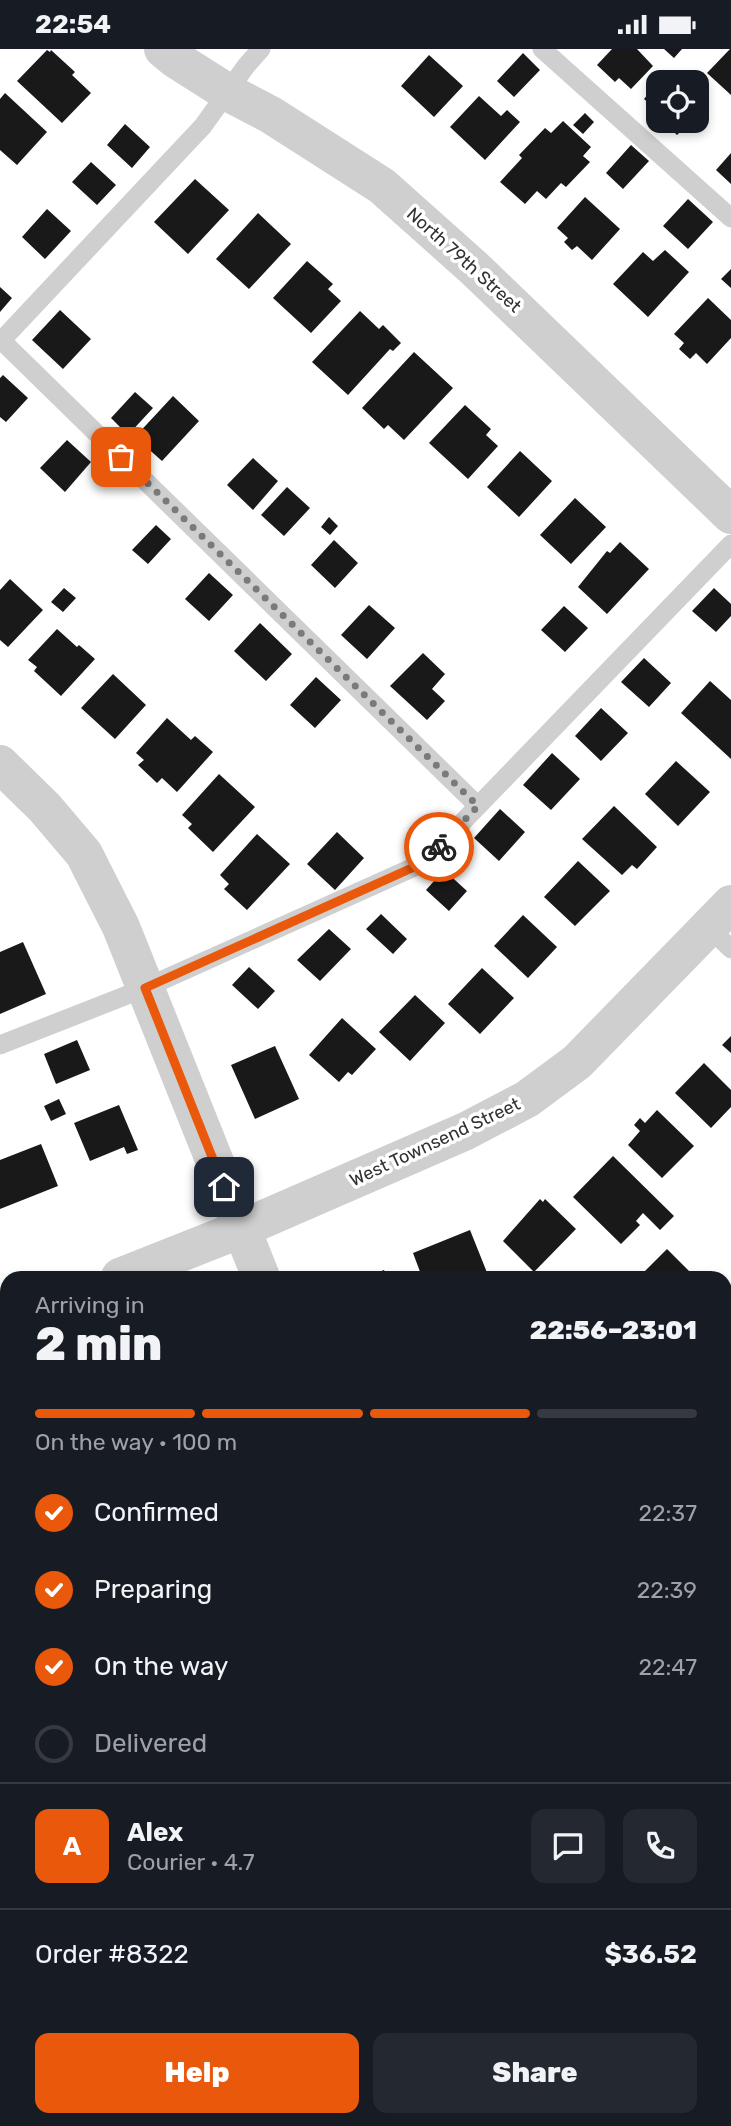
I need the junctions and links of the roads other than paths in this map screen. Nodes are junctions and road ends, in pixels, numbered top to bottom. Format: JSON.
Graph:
{"nodes":[{"id":1,"x":163,"y":49,"type":"edge"},
{"id":2,"x":261,"y":49,"type":"edge"},
{"id":3,"x":542,"y":49,"type":"edge"},
{"id":4,"x":227,"y":92,"type":"junction"},
{"id":5,"x":731,"y":218,"type":"edge"},
{"id":6,"x":1,"y":341,"type":"edge"},
{"id":7,"x":731,"y":515,"type":"edge"},
{"id":8,"x":731,"y":544,"type":"edge"},
{"id":9,"x":0,"y":764,"type":"edge"},
{"id":10,"x":478,"y":806,"type":"junction"},
{"id":11,"x":723,"y":927,"type":"edge"},
{"id":12,"x":145,"y":988,"type":"junction"},
{"id":13,"x":0,"y":1045,"type":"edge"},
{"id":14,"x":241,"y":1229,"type":"junction"},
{"id":15,"x":135,"y":1271,"type":"edge"},
{"id":16,"x":258,"y":1271,"type":"edge"}],
"edges":[{"from":1,"to":4,"type":"street","name":"North 79th Street"},
{"from":2,"to":4,"type":"lane"},
{"from":3,"to":5,"type":"lane"},
{"from":4,"to":6,"type":"lane"},
{"from":4,"to":7,"type":"street","name":"North 79th Street"},
{"from":6,"to":10,"type":"lane"},
{"from":8,"to":10,"type":"lane"},
{"from":9,"to":12,"type":"street"},
{"from":10,"to":12,"type":"lane"},
{"from":11,"to":14,"type":"street","name":"West Townsend Street"},
{"from":12,"to":13,"type":"lane"},
{"from":12,"to":14,"type":"street"},
{"from":14,"to":15,"type":"street","name":"West Townsend Street"},
{"from":14,"to":16,"type":"street"}]}
